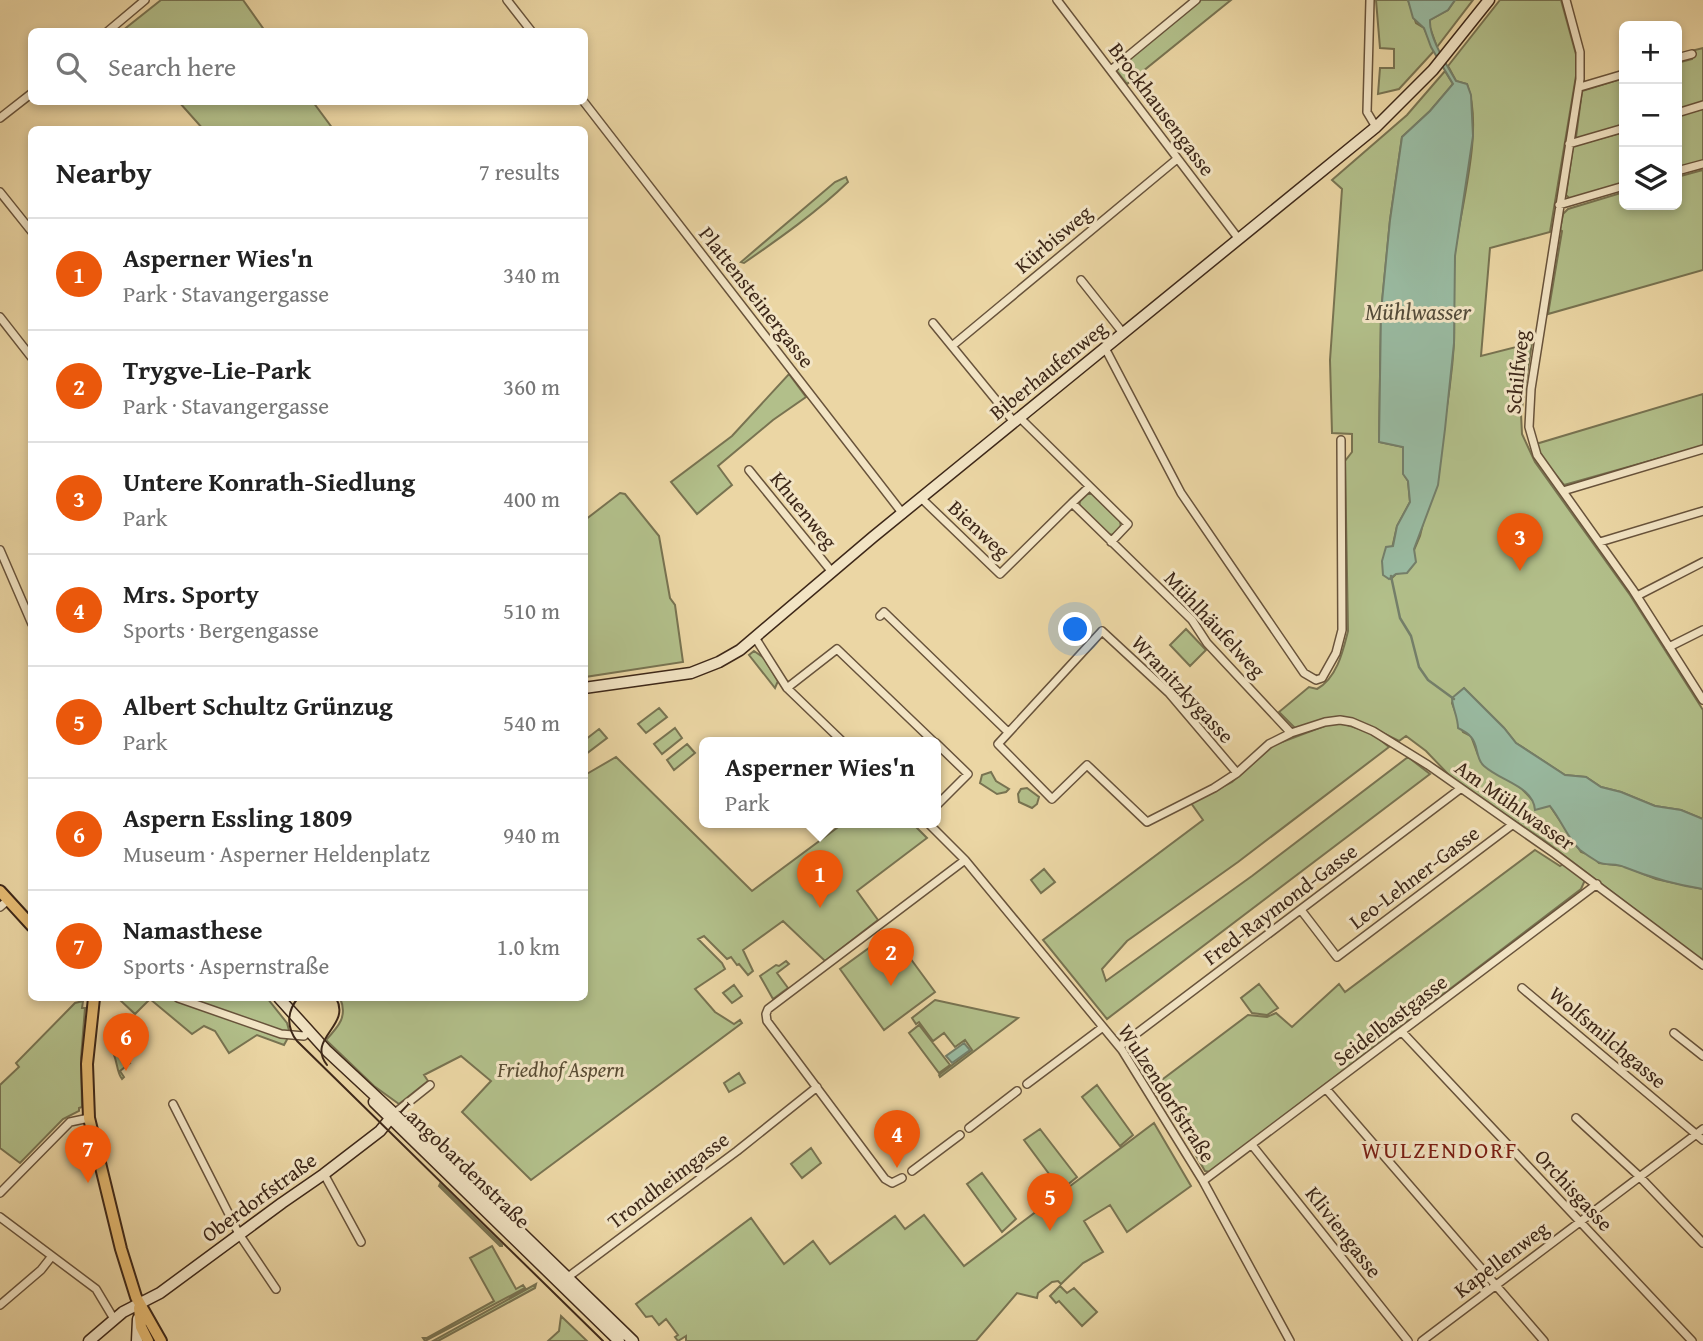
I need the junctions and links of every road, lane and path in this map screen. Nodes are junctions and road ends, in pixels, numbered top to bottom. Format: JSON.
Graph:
{"nodes":[{"id":1,"x":145,"y":0,"type":"edge"},
{"id":2,"x":507,"y":0,"type":"edge"},
{"id":3,"x":1057,"y":0,"type":"edge"},
{"id":4,"x":1196,"y":0,"type":"edge"},
{"id":5,"x":1370,"y":0,"type":"edge"},
{"id":6,"x":1489,"y":0,"type":"edge"},
{"id":7,"x":1566,"y":0,"type":"edge"},
{"id":8,"x":112,"y":28,"type":"edge"},
{"id":9,"x":529,"y":28,"type":"edge"},
{"id":10,"x":1692,"y":54,"type":"dead end"},
{"id":11,"x":1682,"y":57,"type":"edge"},
{"id":12,"x":1111,"y":70,"type":"junction"},
{"id":13,"x":1619,"y":75,"type":"edge"},
{"id":14,"x":1580,"y":87,"type":"junction"},
{"id":15,"x":28,"y":96,"type":"edge"},
{"id":16,"x":586,"y":105,"type":"edge"},
{"id":17,"x":1703,"y":105,"type":"edge"},
{"id":18,"x":1682,"y":111,"type":"edge"},
{"id":19,"x":0,"y":118,"type":"edge"},
{"id":20,"x":1376,"y":127,"type":"junction"},
{"id":21,"x":1619,"y":129,"type":"edge"},
{"id":22,"x":1569,"y":144,"type":"junction"},
{"id":23,"x":1177,"y":159,"type":"junction"},
{"id":24,"x":1703,"y":164,"type":"edge"},
{"id":25,"x":1682,"y":170,"type":"edge"},
{"id":26,"x":1619,"y":187,"type":"edge"},
{"id":27,"x":0,"y":192,"type":"edge"},
{"id":28,"x":1559,"y":205,"type":"junction"},
{"id":29,"x":28,"y":227,"type":"edge"},
{"id":30,"x":1238,"y":238,"type":"junction"},
{"id":31,"x":1081,"y":280,"type":"dead end"},
{"id":32,"x":0,"y":317,"type":"edge"},
{"id":33,"x":933,"y":323,"type":"dead end"},
{"id":34,"x":1123,"y":333,"type":"junction"},
{"id":35,"x":952,"y":346,"type":"junction"},
{"id":36,"x":1105,"y":348,"type":"junction"},
{"id":37,"x":28,"y":353,"type":"edge"},
{"id":38,"x":1017,"y":420,"type":"junction"},
{"id":39,"x":1340,"y":440,"type":"dead end"},
{"id":40,"x":1703,"y":449,"type":"edge"},
{"id":41,"x":749,"y":470,"type":"dead end"},
{"id":42,"x":1089,"y":487,"type":"junction"},
{"id":43,"x":1563,"y":491,"type":"junction"},
{"id":44,"x":922,"y":498,"type":"junction"},
{"id":45,"x":1072,"y":503,"type":"junction"},
{"id":46,"x":1703,"y":511,"type":"edge"},
{"id":47,"x":903,"y":514,"type":"junction"},
{"id":48,"x":1111,"y":542,"type":"junction"},
{"id":49,"x":1600,"y":542,"type":"junction"},
{"id":50,"x":0,"y":550,"type":"edge"},
{"id":51,"x":1703,"y":562,"type":"edge"},
{"id":52,"x":832,"y":572,"type":"junction"},
{"id":53,"x":1637,"y":597,"type":"junction"},
{"id":54,"x":28,"y":615,"type":"edge"},
{"id":55,"x":880,"y":616,"type":"dead end"},
{"id":56,"x":1703,"y":630,"type":"edge"},
{"id":57,"x":756,"y":639,"type":"junction"},
{"id":58,"x":1669,"y":647,"type":"junction"},
{"id":59,"x":588,"y":687,"type":"edge"},
{"id":60,"x":786,"y":688,"type":"junction"},
{"id":61,"x":1703,"y":700,"type":"edge"},
{"id":62,"x":1008,"y":732,"type":"junction"},
{"id":63,"x":1291,"y":733,"type":"junction"},
{"id":64,"x":837,"y":737,"type":"edge"},
{"id":65,"x":930,"y":737,"type":"edge"},
{"id":66,"x":941,"y":748,"type":"edge"},
{"id":67,"x":1237,"y":773,"type":"junction"},
{"id":68,"x":1460,"y":789,"type":"junction"},
{"id":69,"x":941,"y":801,"type":"edge"},
{"id":70,"x":1512,"y":825,"type":"junction"},
{"id":71,"x":933,"y":828,"type":"edge"},
{"id":72,"x":965,"y":860,"type":"junction"},
{"id":73,"x":1597,"y":884,"type":"junction"},
{"id":74,"x":3,"y":899,"type":"edge"},
{"id":75,"x":1301,"y":910,"type":"junction"},
{"id":76,"x":28,"y":922,"type":"edge"},
{"id":77,"x":1703,"y":965,"type":"edge"},
{"id":78,"x":1522,"y":988,"type":"dead end"},
{"id":79,"x":94,"y":1001,"type":"edge"},
{"id":80,"x":187,"y":1001,"type":"edge"},
{"id":81,"x":281,"y":1003,"type":"edge"},
{"id":82,"x":1104,"y":1027,"type":"junction"},
{"id":83,"x":1402,"y":1032,"type":"junction"},
{"id":84,"x":1674,"y":1032,"type":"dead end"},
{"id":85,"x":306,"y":1034,"type":"junction"},
{"id":86,"x":1120,"y":1046,"type":"junction"},
{"id":87,"x":1703,"y":1056,"type":"edge"},
{"id":88,"x":430,"y":1084,"type":"dead end"},
{"id":89,"x":1027,"y":1084,"type":"dead end"},
{"id":90,"x":817,"y":1087,"type":"junction"},
{"id":91,"x":1326,"y":1090,"type":"junction"},
{"id":92,"x":1017,"y":1091,"type":"dead end"},
{"id":93,"x":173,"y":1104,"type":"dead end"},
{"id":94,"x":393,"y":1116,"type":"junction"},
{"id":95,"x":89,"y":1118,"type":"junction"},
{"id":96,"x":1576,"y":1118,"type":"dead end"},
{"id":97,"x":969,"y":1128,"type":"dead end"},
{"id":98,"x":1700,"y":1131,"type":"edge"},
{"id":99,"x":960,"y":1135,"type":"dead end"},
{"id":100,"x":1703,"y":1140,"type":"edge"},
{"id":101,"x":1252,"y":1145,"type":"junction"},
{"id":102,"x":912,"y":1171,"type":"dead end"},
{"id":103,"x":324,"y":1174,"type":"junction"},
{"id":104,"x":1639,"y":1176,"type":"junction"},
{"id":105,"x":902,"y":1178,"type":"dead end"},
{"id":106,"x":1203,"y":1181,"type":"junction"},
{"id":107,"x":0,"y":1193,"type":"edge"},
{"id":108,"x":0,"y":1217,"type":"edge"},
{"id":109,"x":1579,"y":1221,"type":"junction"},
{"id":110,"x":239,"y":1234,"type":"junction"},
{"id":111,"x":361,"y":1242,"type":"dead end"},
{"id":112,"x":1703,"y":1243,"type":"edge"},
{"id":113,"x":52,"y":1256,"type":"junction"},
{"id":114,"x":564,"y":1280,"type":"junction"},
{"id":115,"x":1496,"y":1285,"type":"junction"},
{"id":116,"x":276,"y":1289,"type":"dead end"},
{"id":117,"x":0,"y":1305,"type":"edge"},
{"id":118,"x":139,"y":1305,"type":"junction"},
{"id":119,"x":114,"y":1319,"type":"junction"},
{"id":120,"x":89,"y":1341,"type":"edge"},
{"id":121,"x":137,"y":1341,"type":"edge"},
{"id":122,"x":148,"y":1341,"type":"edge"},
{"id":123,"x":161,"y":1341,"type":"edge"},
{"id":124,"x":619,"y":1341,"type":"edge"},
{"id":125,"x":633,"y":1341,"type":"edge"},
{"id":126,"x":1290,"y":1341,"type":"edge"},
{"id":127,"x":1408,"y":1341,"type":"edge"},
{"id":128,"x":1422,"y":1341,"type":"edge"},
{"id":129,"x":1544,"y":1341,"type":"edge"},
{"id":130,"x":1692,"y":1341,"type":"edge"}],
"edges":[{"from":1,"to":8,"type":"street"},
{"from":2,"to":9,"type":"street"},
{"from":3,"to":12,"type":"street","name":"Brockhausengasse"},
{"from":4,"to":12,"type":"street"},
{"from":5,"to":20,"type":"street"},
{"from":6,"to":20,"type":"main road","name":"Biberhaufenweg"},
{"from":7,"to":14,"type":"street","name":"Schilfweg"},
{"from":10,"to":11,"type":"street"},
{"from":12,"to":23,"type":"street","name":"Brockhausengasse"},
{"from":13,"to":14,"type":"street"},
{"from":14,"to":22,"type":"street","name":"Schilfweg"},
{"from":15,"to":19,"type":"street"},
{"from":16,"to":47,"type":"street","name":"Plattensteinergasse"},
{"from":17,"to":18,"type":"street"},
{"from":20,"to":30,"type":"main road","name":"Biberhaufenweg"},
{"from":21,"to":22,"type":"street"},
{"from":22,"to":28,"type":"street","name":"Schilfweg"},
{"from":23,"to":30,"type":"street","name":"Brockhausengasse"},
{"from":23,"to":35,"type":"street","name":"Kürbisweg"},
{"from":24,"to":25,"type":"street"},
{"from":26,"to":28,"type":"street"},
{"from":27,"to":29,"type":"street"},
{"from":28,"to":43,"type":"street","name":"Schilfweg"},
{"from":30,"to":34,"type":"main road","name":"Biberhaufenweg"},
{"from":31,"to":34,"type":"street"},
{"from":32,"to":37,"type":"street"},
{"from":33,"to":35,"type":"street"},
{"from":34,"to":36,"type":"main road","name":"Biberhaufenweg"},
{"from":35,"to":38,"type":"street"},
{"from":36,"to":38,"type":"main road","name":"Biberhaufenweg"},
{"from":36,"to":39,"type":"street"},
{"from":38,"to":42,"type":"street"},
{"from":38,"to":44,"type":"main road","name":"Biberhaufenweg"},
{"from":40,"to":43,"type":"street"},
{"from":41,"to":52,"type":"street","name":"Khuenweg"},
{"from":42,"to":45,"type":"street"},
{"from":42,"to":48,"type":"street"},
{"from":43,"to":49,"type":"street","name":"Schilfweg"},
{"from":44,"to":45,"type":"street","name":"Bienweg"},
{"from":44,"to":47,"type":"main road","name":"Biberhaufenweg"},
{"from":45,"to":48,"type":"street","name":"Mühlhäufelweg"},
{"from":46,"to":49,"type":"street"},
{"from":47,"to":52,"type":"main road","name":"Biberhaufenweg"},
{"from":48,"to":63,"type":"street","name":"Mühlhäufelweg"},
{"from":49,"to":53,"type":"street","name":"Schilfweg"},
{"from":50,"to":54,"type":"street"},
{"from":51,"to":53,"type":"street"},
{"from":52,"to":57,"type":"main road","name":"Biberhaufenweg"},
{"from":53,"to":58,"type":"street","name":"Schilfweg"},
{"from":55,"to":62,"type":"street"},
{"from":56,"to":58,"type":"street"},
{"from":57,"to":59,"type":"main road","name":"Biberhaufenweg"},
{"from":57,"to":60,"type":"street"},
{"from":58,"to":61,"type":"street","name":"Schilfweg"},
{"from":60,"to":64,"type":"street"},
{"from":60,"to":65,"type":"street"},
{"from":62,"to":67,"type":"street","name":"Am Mühlwasser"},
{"from":62,"to":67,"type":"street","name":"Wranitzkygasse"},
{"from":63,"to":67,"type":"street","name":"Am Mühlwasser"},
{"from":63,"to":68,"type":"street","name":"Am Mühlwasser"},
{"from":66,"to":69,"type":"street"},
{"from":68,"to":70,"type":"street","name":"Am Mühlwasser"},
{"from":68,"to":75,"type":"street","name":"Fred-Raymond-Gasse"},
{"from":70,"to":73,"type":"street","name":"Am Mühlwasser"},
{"from":70,"to":75,"type":"street","name":"Leo-Lehner-Gasse"},
{"from":71,"to":72,"type":"street","name":"Wulzendorfstraße"},
{"from":72,"to":82,"type":"street","name":"Wulzendorfstraße"},
{"from":72,"to":90,"type":"street"},
{"from":73,"to":77,"type":"street","name":"Am Mühlwasser"},
{"from":73,"to":83,"type":"street","name":"Seidelbastgasse"},
{"from":74,"to":76,"type":"main road"},
{"from":75,"to":86,"type":"street","name":"Fred-Raymond-Gasse"},
{"from":78,"to":98,"type":"street","name":"Wolfsmilchgasse"},
{"from":79,"to":95,"type":"main road"},
{"from":80,"to":85,"type":"street"},
{"from":81,"to":85,"type":"main road","name":"Langobardenstraße"},
{"from":82,"to":86,"type":"street","name":"Wulzendorfstraße"},
{"from":82,"to":89,"type":"street"},
{"from":83,"to":91,"type":"street","name":"Seidelbastgasse"},
{"from":83,"to":109,"type":"street","name":"Orchisgasse"},
{"from":84,"to":87,"type":"street"},
{"from":85,"to":94,"type":"main road","name":"Langobardenstraße"},
{"from":86,"to":106,"type":"street","name":"Wulzendorfstraße"},
{"from":88,"to":94,"type":"street"},
{"from":90,"to":105,"type":"street"},
{"from":90,"to":114,"type":"street","name":"Trondheimgasse"},
{"from":91,"to":101,"type":"street","name":"Seidelbastgasse"},
{"from":91,"to":115,"type":"street"},
{"from":92,"to":97,"type":"street"},
{"from":93,"to":110,"type":"street"},
{"from":94,"to":103,"type":"main road","name":"Oberdorfstraße"},
{"from":94,"to":114,"type":"main road","name":"Langobardenstraße"},
{"from":95,"to":107,"type":"street"},
{"from":95,"to":118,"type":"main road"},
{"from":96,"to":104,"type":"street"},
{"from":98,"to":100,"type":"street","name":"Wolfsmilchgasse"},
{"from":98,"to":104,"type":"street","name":"Kapellenweg"},
{"from":99,"to":102,"type":"street"},
{"from":101,"to":106,"type":"street","name":"Seidelbastgasse"},
{"from":101,"to":127,"type":"street","name":"Kliviengasse"},
{"from":103,"to":110,"type":"main road","name":"Oberdorfstraße"},
{"from":103,"to":111,"type":"street"},
{"from":104,"to":109,"type":"street","name":"Kapellenweg"},
{"from":104,"to":112,"type":"street"},
{"from":106,"to":126,"type":"street","name":"Wulzendorfstraße"},
{"from":108,"to":113,"type":"street"},
{"from":109,"to":115,"type":"street","name":"Kapellenweg"},
{"from":109,"to":130,"type":"street","name":"Orchisgasse"},
{"from":110,"to":116,"type":"street"},
{"from":110,"to":118,"type":"main road","name":"Oberdorfstraße"},
{"from":113,"to":117,"type":"street"},
{"from":113,"to":119,"type":"street"},
{"from":114,"to":124,"type":"main road","name":"Langobardenstraße"},
{"from":114,"to":125,"type":"main road","name":"Langobardenstraße"},
{"from":115,"to":128,"type":"street","name":"Kapellenweg"},
{"from":115,"to":129,"type":"street"},
{"from":118,"to":119,"type":"main road","name":"Oberdorfstraße"},
{"from":118,"to":121,"type":"main road"},
{"from":118,"to":122,"type":"main road"},
{"from":118,"to":123,"type":"main road"},
{"from":119,"to":120,"type":"main road","name":"Oberdorfstraße"}]}
